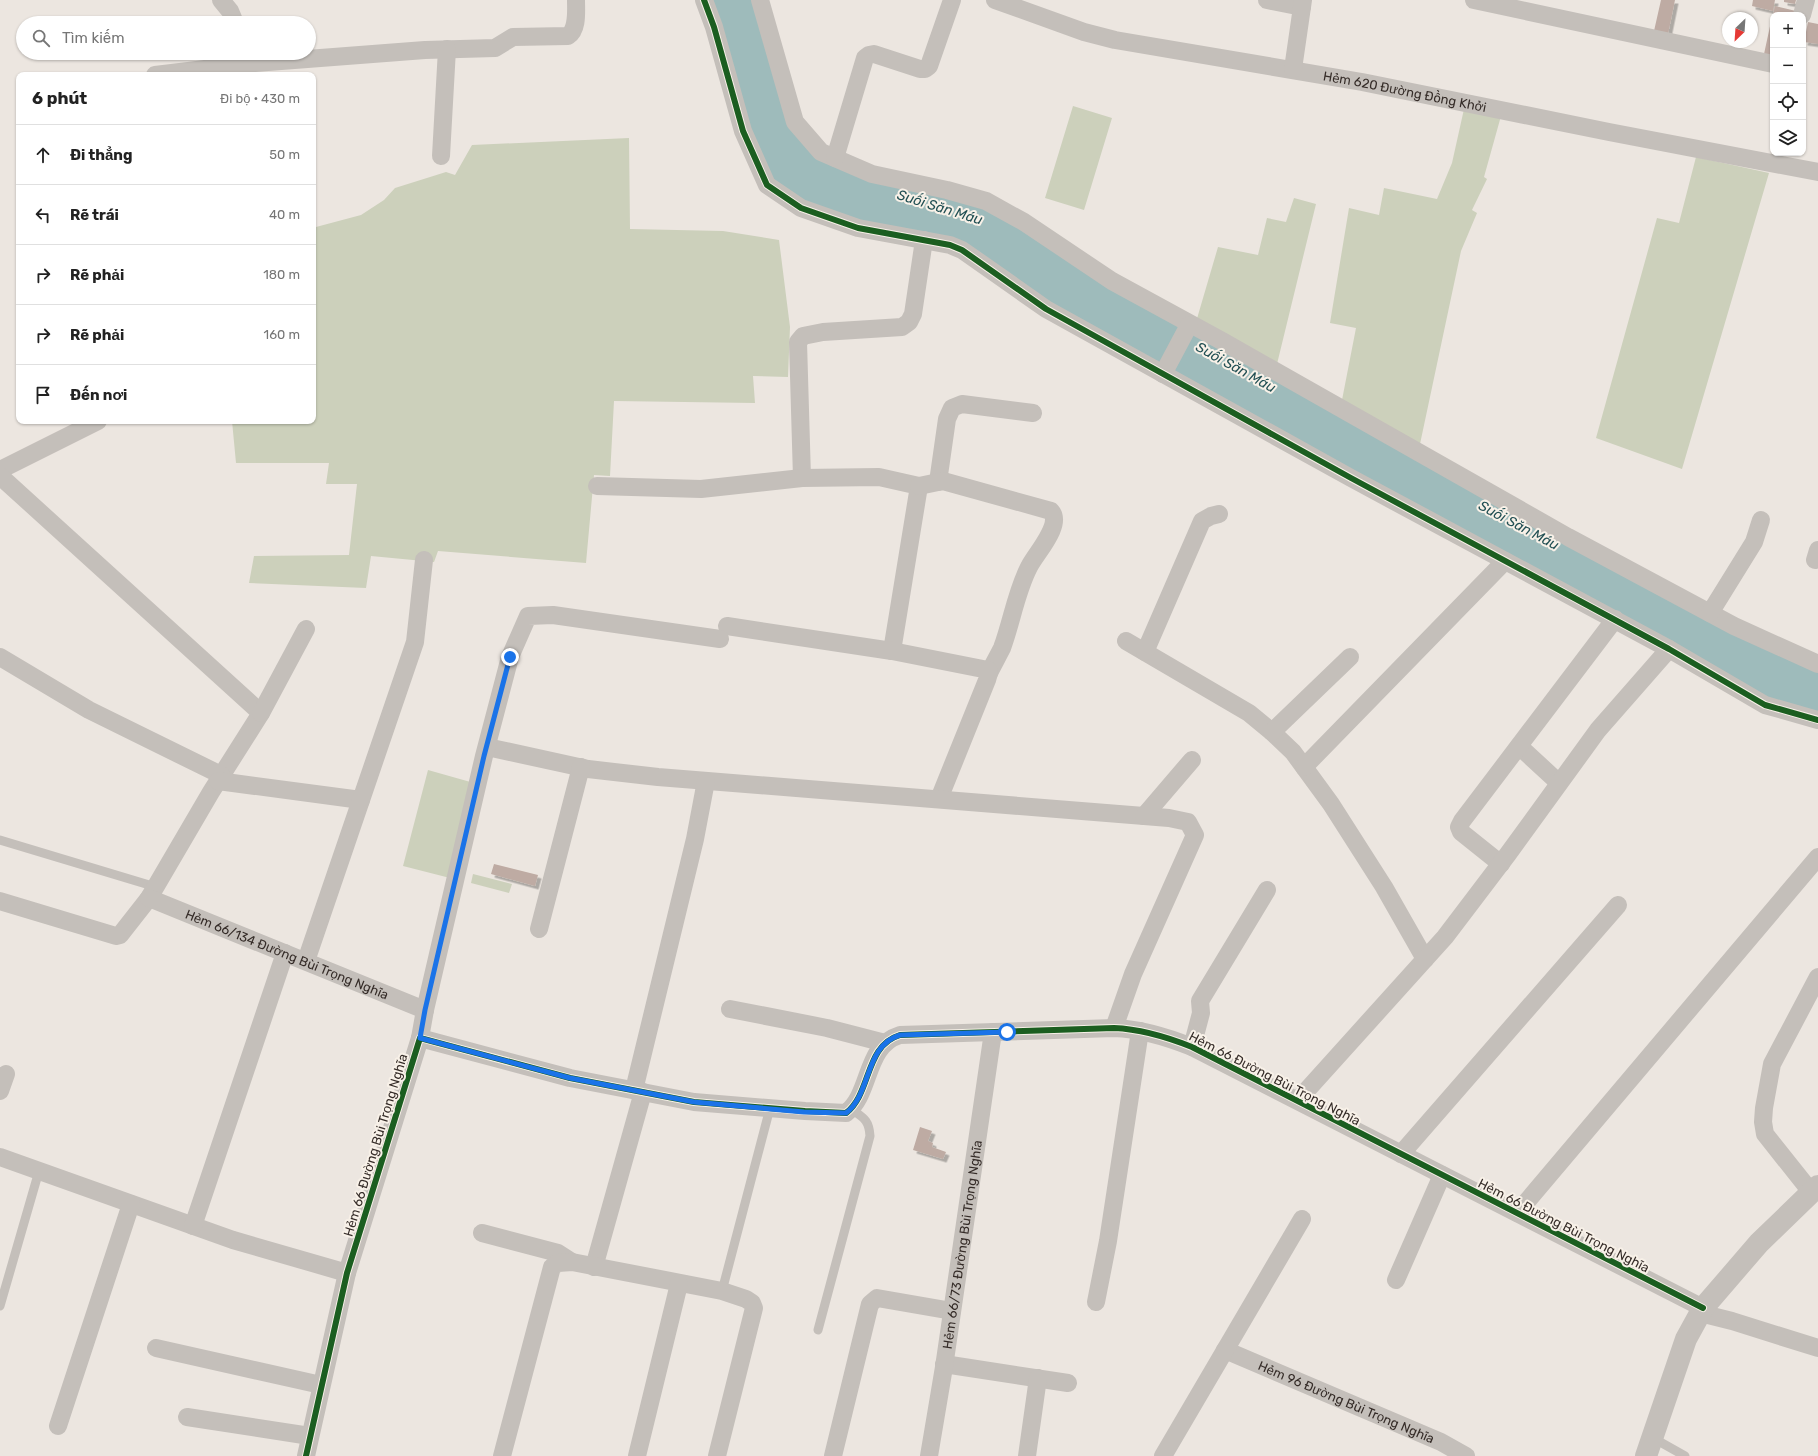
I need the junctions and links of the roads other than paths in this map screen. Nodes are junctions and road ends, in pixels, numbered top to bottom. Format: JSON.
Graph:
{"nodes":[{"id":1,"x":221,"y":0,"type":"edge"},
{"id":2,"x":576,"y":0,"type":"edge"},
{"id":3,"x":704,"y":0,"type":"edge"},
{"id":4,"x":760,"y":0,"type":"edge"},
{"id":5,"x":952,"y":0,"type":"edge"},
{"id":6,"x":995,"y":0,"type":"edge"},
{"id":7,"x":1267,"y":0,"type":"edge"},
{"id":8,"x":1474,"y":0,"type":"edge"},
{"id":9,"x":1806,"y":0,"type":"edge"},
{"id":10,"x":1303,"y":4,"type":"edge"},
{"id":11,"x":1803,"y":12,"type":"edge"},
{"id":12,"x":232,"y":16,"type":"edge"},
{"id":13,"x":447,"y":49,"type":"junction"},
{"id":14,"x":316,"y":55,"type":"edge"},
{"id":15,"x":241,"y":60,"type":"edge"},
{"id":16,"x":1770,"y":63,"type":"edge"},
{"id":17,"x":1293,"y":70,"type":"junction"},
{"id":18,"x":172,"y":72,"type":"edge"},
{"id":19,"x":440,"y":156,"type":"dead end"},
{"id":20,"x":835,"y":158,"type":"junction"},
{"id":21,"x":1818,"y":172,"type":"edge"},
{"id":22,"x":924,"y":240,"type":"junction"},
{"id":23,"x":1189,"y":325,"type":"junction"},
{"id":24,"x":1163,"y":374,"type":"junction"},
{"id":25,"x":1033,"y":413,"type":"dead end"},
{"id":26,"x":92,"y":424,"type":"edge"},
{"id":27,"x":0,"y":470,"type":"edge"},
{"id":28,"x":0,"y":476,"type":"edge"},
{"id":29,"x":802,"y":478,"type":"junction"},
{"id":30,"x":938,"y":482,"type":"junction"},
{"id":31,"x":597,"y":486,"type":"dead end"},
{"id":32,"x":919,"y":486,"type":"junction"},
{"id":33,"x":1219,"y":514,"type":"dead end"},
{"id":34,"x":1761,"y":520,"type":"dead end"},
{"id":35,"x":424,"y":560,"type":"dead end"},
{"id":36,"x":1505,"y":561,"type":"junction"},
{"id":37,"x":1710,"y":613,"type":"junction"},
{"id":38,"x":1615,"y":620,"type":"junction"},
{"id":39,"x":306,"y":629,"type":"dead end"},
{"id":40,"x":1126,"y":641,"type":"dead end"},
{"id":41,"x":1669,"y":649,"type":"junction"},
{"id":42,"x":892,"y":651,"type":"junction"},
{"id":43,"x":1145,"y":652,"type":"junction"},
{"id":44,"x":0,"y":657,"type":"edge"},
{"id":45,"x":1350,"y":657,"type":"dead end"},
{"id":46,"x":1818,"y":664,"type":"edge"},
{"id":47,"x":989,"y":673,"type":"junction"},
{"id":48,"x":261,"y":713,"type":"junction"},
{"id":49,"x":1818,"y":720,"type":"edge"},
{"id":50,"x":1272,"y":732,"type":"junction"},
{"id":51,"x":1519,"y":746,"type":"junction"},
{"id":52,"x":487,"y":748,"type":"junction"},
{"id":53,"x":1192,"y":760,"type":"dead end"},
{"id":54,"x":581,"y":767,"type":"junction"},
{"id":55,"x":1304,"y":767,"type":"junction"},
{"id":56,"x":220,"y":778,"type":"junction"},
{"id":57,"x":706,"y":782,"type":"junction"},
{"id":58,"x":1560,"y":783,"type":"junction"},
{"id":59,"x":361,"y":800,"type":"junction"},
{"id":60,"x":939,"y":800,"type":"junction"},
{"id":61,"x":1144,"y":816,"type":"junction"},
{"id":62,"x":0,"y":840,"type":"edge"},
{"id":63,"x":1818,"y":857,"type":"edge"},
{"id":64,"x":1501,"y":864,"type":"junction"},
{"id":65,"x":1267,"y":890,"type":"dead end"},
{"id":66,"x":153,"y":892,"type":"junction"},
{"id":67,"x":0,"y":902,"type":"edge"},
{"id":68,"x":1618,"y":905,"type":"dead end"},
{"id":69,"x":539,"y":929,"type":"dead end"},
{"id":70,"x":285,"y":953,"type":"junction"},
{"id":71,"x":1425,"y":959,"type":"junction"},
{"id":72,"x":306,"y":962,"type":"junction"},
{"id":73,"x":1818,"y":977,"type":"edge"},
{"id":74,"x":730,"y":1009,"type":"dead end"},
{"id":75,"x":425,"y":1010,"type":"junction"},
{"id":76,"x":1114,"y":1028,"type":"junction"},
{"id":77,"x":1140,"y":1031,"type":"junction"},
{"id":78,"x":993,"y":1032,"type":"junction"},
{"id":79,"x":420,"y":1038,"type":"junction"},
{"id":80,"x":885,"y":1043,"type":"junction"},
{"id":81,"x":1192,"y":1047,"type":"junction"},
{"id":82,"x":6,"y":1074,"type":"dead end"},
{"id":83,"x":0,"y":1091,"type":"edge"},
{"id":84,"x":639,"y":1091,"type":"junction"},
{"id":85,"x":1298,"y":1100,"type":"junction"},
{"id":86,"x":770,"y":1108,"type":"junction"},
{"id":87,"x":851,"y":1109,"type":"junction"},
{"id":88,"x":1401,"y":1154,"type":"junction"},
{"id":89,"x":0,"y":1157,"type":"edge"},
{"id":90,"x":39,"y":1171,"type":"junction"},
{"id":91,"x":1442,"y":1175,"type":"junction"},
{"id":92,"x":1815,"y":1189,"type":"edge"},
{"id":93,"x":131,"y":1204,"type":"junction"},
{"id":94,"x":1517,"y":1213,"type":"junction"},
{"id":95,"x":1302,"y":1219,"type":"dead end"},
{"id":96,"x":194,"y":1226,"type":"junction"},
{"id":97,"x":482,"y":1233,"type":"dead end"},
{"id":98,"x":572,"y":1262,"type":"junction"},
{"id":99,"x":594,"y":1267,"type":"junction"},
{"id":100,"x":347,"y":1273,"type":"junction"},
{"id":101,"x":1396,"y":1280,"type":"dead end"},
{"id":102,"x":679,"y":1284,"type":"junction"},
{"id":103,"x":722,"y":1291,"type":"junction"},
{"id":104,"x":1096,"y":1302,"type":"dead end"},
{"id":105,"x":0,"y":1306,"type":"edge"},
{"id":106,"x":952,"y":1311,"type":"junction"},
{"id":107,"x":1701,"y":1311,"type":"junction"},
{"id":108,"x":818,"y":1330,"type":"dead end"},
{"id":109,"x":156,"y":1348,"type":"dead end"},
{"id":110,"x":1818,"y":1348,"type":"edge"},
{"id":111,"x":1225,"y":1350,"type":"junction"},
{"id":112,"x":944,"y":1364,"type":"junction"},
{"id":113,"x":1038,"y":1378,"type":"junction"},
{"id":114,"x":1068,"y":1383,"type":"dead end"},
{"id":115,"x":322,"y":1385,"type":"junction"},
{"id":116,"x":187,"y":1417,"type":"dead end"},
{"id":117,"x":58,"y":1426,"type":"dead end"},
{"id":118,"x":310,"y":1436,"type":"junction"},
{"id":119,"x":1649,"y":1447,"type":"edge"},
{"id":120,"x":306,"y":1456,"type":"edge"},
{"id":121,"x":502,"y":1456,"type":"edge"},
{"id":122,"x":637,"y":1456,"type":"edge"},
{"id":123,"x":717,"y":1456,"type":"edge"},
{"id":124,"x":833,"y":1456,"type":"edge"},
{"id":125,"x":929,"y":1456,"type":"edge"},
{"id":126,"x":1027,"y":1456,"type":"edge"},
{"id":127,"x":1163,"y":1456,"type":"edge"},
{"id":128,"x":1466,"y":1456,"type":"edge"},
{"id":129,"x":1685,"y":1456,"type":"edge"}],
"edges":[{"from":1,"to":12,"type":"street"},
{"from":2,"to":13,"type":"street"},
{"from":3,"to":22,"type":"street"},
{"from":4,"to":20,"type":"street"},
{"from":5,"to":20,"type":"street"},
{"from":6,"to":17,"type":"street","name":"Hẻm 620 Đường Đồng Khởi"},
{"from":7,"to":10,"type":"street"},
{"from":8,"to":16,"type":"street"},
{"from":9,"to":11,"type":"street"},
{"from":10,"to":17,"type":"street"},
{"from":13,"to":14,"type":"street"},
{"from":13,"to":19,"type":"street"},
{"from":15,"to":18,"type":"street"},
{"from":17,"to":21,"type":"street","name":"Hẻm 620 Đường Đồng Khởi"},
{"from":20,"to":23,"type":"street"},
{"from":22,"to":24,"type":"street"},
{"from":22,"to":29,"type":"street"},
{"from":23,"to":24,"type":"street"},
{"from":23,"to":37,"type":"street"},
{"from":24,"to":36,"type":"street"},
{"from":25,"to":30,"type":"street"},
{"from":26,"to":27,"type":"street"},
{"from":28,"to":48,"type":"street"},
{"from":29,"to":31,"type":"street"},
{"from":29,"to":32,"type":"street"},
{"from":30,"to":32,"type":"street"},
{"from":30,"to":47,"type":"street"},
{"from":32,"to":42,"type":"street"},
{"from":33,"to":43,"type":"street"},
{"from":34,"to":37,"type":"street"},
{"from":35,"to":59,"type":"street"},
{"from":36,"to":38,"type":"street"},
{"from":36,"to":55,"type":"street"},
{"from":37,"to":46,"type":"street"},
{"from":38,"to":41,"type":"street"},
{"from":38,"to":51,"type":"street"},
{"from":39,"to":48,"type":"street"},
{"from":40,"to":43,"type":"street"},
{"from":41,"to":49,"type":"street"},
{"from":41,"to":58,"type":"street"},
{"from":42,"to":47,"type":"street"},
{"from":42,"to":52,"type":"street","name":"Hẻm 66 Đường Bùi Trọng Nghĩa"},
{"from":43,"to":50,"type":"street"},
{"from":44,"to":56,"type":"street"},
{"from":45,"to":50,"type":"street"},
{"from":47,"to":60,"type":"street"},
{"from":48,"to":56,"type":"street"},
{"from":50,"to":55,"type":"street"},
{"from":51,"to":58,"type":"street"},
{"from":51,"to":64,"type":"street"},
{"from":52,"to":54,"type":"street"},
{"from":52,"to":75,"type":"street","name":"Hẻm 66 Đường Bùi Trọng Nghĩa"},
{"from":53,"to":61,"type":"street"},
{"from":54,"to":57,"type":"street"},
{"from":54,"to":69,"type":"street"},
{"from":55,"to":71,"type":"street"},
{"from":56,"to":59,"type":"street"},
{"from":56,"to":66,"type":"street"},
{"from":57,"to":60,"type":"street"},
{"from":57,"to":84,"type":"street"},
{"from":58,"to":64,"type":"street"},
{"from":59,"to":72,"type":"street"},
{"from":60,"to":61,"type":"street"},
{"from":61,"to":76,"type":"street"},
{"from":62,"to":66,"type":"lane"},
{"from":63,"to":94,"type":"street"},
{"from":64,"to":71,"type":"street"},
{"from":65,"to":81,"type":"street"},
{"from":66,"to":67,"type":"street"},
{"from":66,"to":70,"type":"street","name":"Hẻm 66/134 Đường Bùi Trọng Nghĩa"},
{"from":68,"to":88,"type":"street"},
{"from":70,"to":72,"type":"street","name":"Hẻm 66/134 Đường Bùi Trọng Nghĩa"},
{"from":70,"to":96,"type":"street"},
{"from":71,"to":85,"type":"street"},
{"from":72,"to":75,"type":"street","name":"Hẻm 66/134 Đường Bùi Trọng Nghĩa"},
{"from":73,"to":92,"type":"street"},
{"from":74,"to":80,"type":"street"},
{"from":75,"to":79,"type":"street","name":"Hẻm 66 Đường Bùi Trọng Nghĩa"},
{"from":76,"to":77,"type":"street","name":"Hẻm 66 Đường Bùi Trọng Nghĩa"},
{"from":76,"to":78,"type":"street","name":"Hẻm 66 Đường Bùi Trọng Nghĩa"},
{"from":77,"to":81,"type":"street","name":"Hẻm 66 Đường Bùi Trọng Nghĩa"},
{"from":77,"to":104,"type":"street"},
{"from":78,"to":80,"type":"street","name":"Hẻm 66 Đường Bùi Trọng Nghĩa"},
{"from":78,"to":106,"type":"street","name":"Hẻm 66/73 Đường Bùi Trọng Nghĩa"},
{"from":79,"to":84,"type":"street"},
{"from":79,"to":100,"type":"street","name":"Hẻm 66 Đường Bùi Trọng Nghĩa"},
{"from":80,"to":87,"type":"street"},
{"from":81,"to":85,"type":"street","name":"Hẻm 66 Đường Bùi Trọng Nghĩa"},
{"from":82,"to":83,"type":"street"},
{"from":84,"to":86,"type":"street"},
{"from":84,"to":99,"type":"street"},
{"from":85,"to":88,"type":"street","name":"Hẻm 66 Đường Bùi Trọng Nghĩa"},
{"from":86,"to":87,"type":"street"},
{"from":86,"to":103,"type":"lane"},
{"from":87,"to":108,"type":"lane"},
{"from":88,"to":91,"type":"street","name":"Hẻm 66 Đường Bùi Trọng Nghĩa"},
{"from":89,"to":90,"type":"street"},
{"from":90,"to":93,"type":"street"},
{"from":90,"to":105,"type":"lane"},
{"from":91,"to":94,"type":"street","name":"Hẻm 66 Đường Bùi Trọng Nghĩa"},
{"from":91,"to":101,"type":"street"},
{"from":92,"to":107,"type":"street"},
{"from":93,"to":96,"type":"street"},
{"from":93,"to":117,"type":"street"},
{"from":94,"to":107,"type":"street","name":"Hẻm 66 Đường Bùi Trọng Nghĩa"},
{"from":95,"to":111,"type":"street"},
{"from":96,"to":100,"type":"street"},
{"from":97,"to":98,"type":"street"},
{"from":98,"to":99,"type":"street"},
{"from":98,"to":121,"type":"street"},
{"from":99,"to":102,"type":"street"},
{"from":100,"to":115,"type":"street","name":"Hẻm 66 Đường Bùi Trọng Nghĩa"},
{"from":102,"to":103,"type":"street"},
{"from":102,"to":122,"type":"street"},
{"from":103,"to":123,"type":"street"},
{"from":106,"to":112,"type":"street","name":"Hẻm 66/73 Đường Bùi Trọng Nghĩa"},
{"from":106,"to":124,"type":"street"},
{"from":107,"to":110,"type":"street","name":"Hẻm 66 Đường Bùi Trọng Nghĩa"},
{"from":107,"to":119,"type":"street"},
{"from":109,"to":115,"type":"street"},
{"from":111,"to":127,"type":"street"},
{"from":111,"to":128,"type":"street","name":"Hẻm 96 Đường Bùi Trọng Nghĩa"},
{"from":112,"to":113,"type":"street"},
{"from":112,"to":125,"type":"street","name":"Hẻm 66/73 Đường Bùi Trọng Nghĩa"},
{"from":113,"to":114,"type":"street"},
{"from":113,"to":126,"type":"street"},
{"from":115,"to":118,"type":"street","name":"Hẻm 66 Đường Bùi Trọng Nghĩa"},
{"from":116,"to":118,"type":"street"},
{"from":118,"to":120,"type":"street","name":"Hẻm 66 Đường Bùi Trọng Nghĩa"},
{"from":119,"to":129,"type":"lane"}]}
